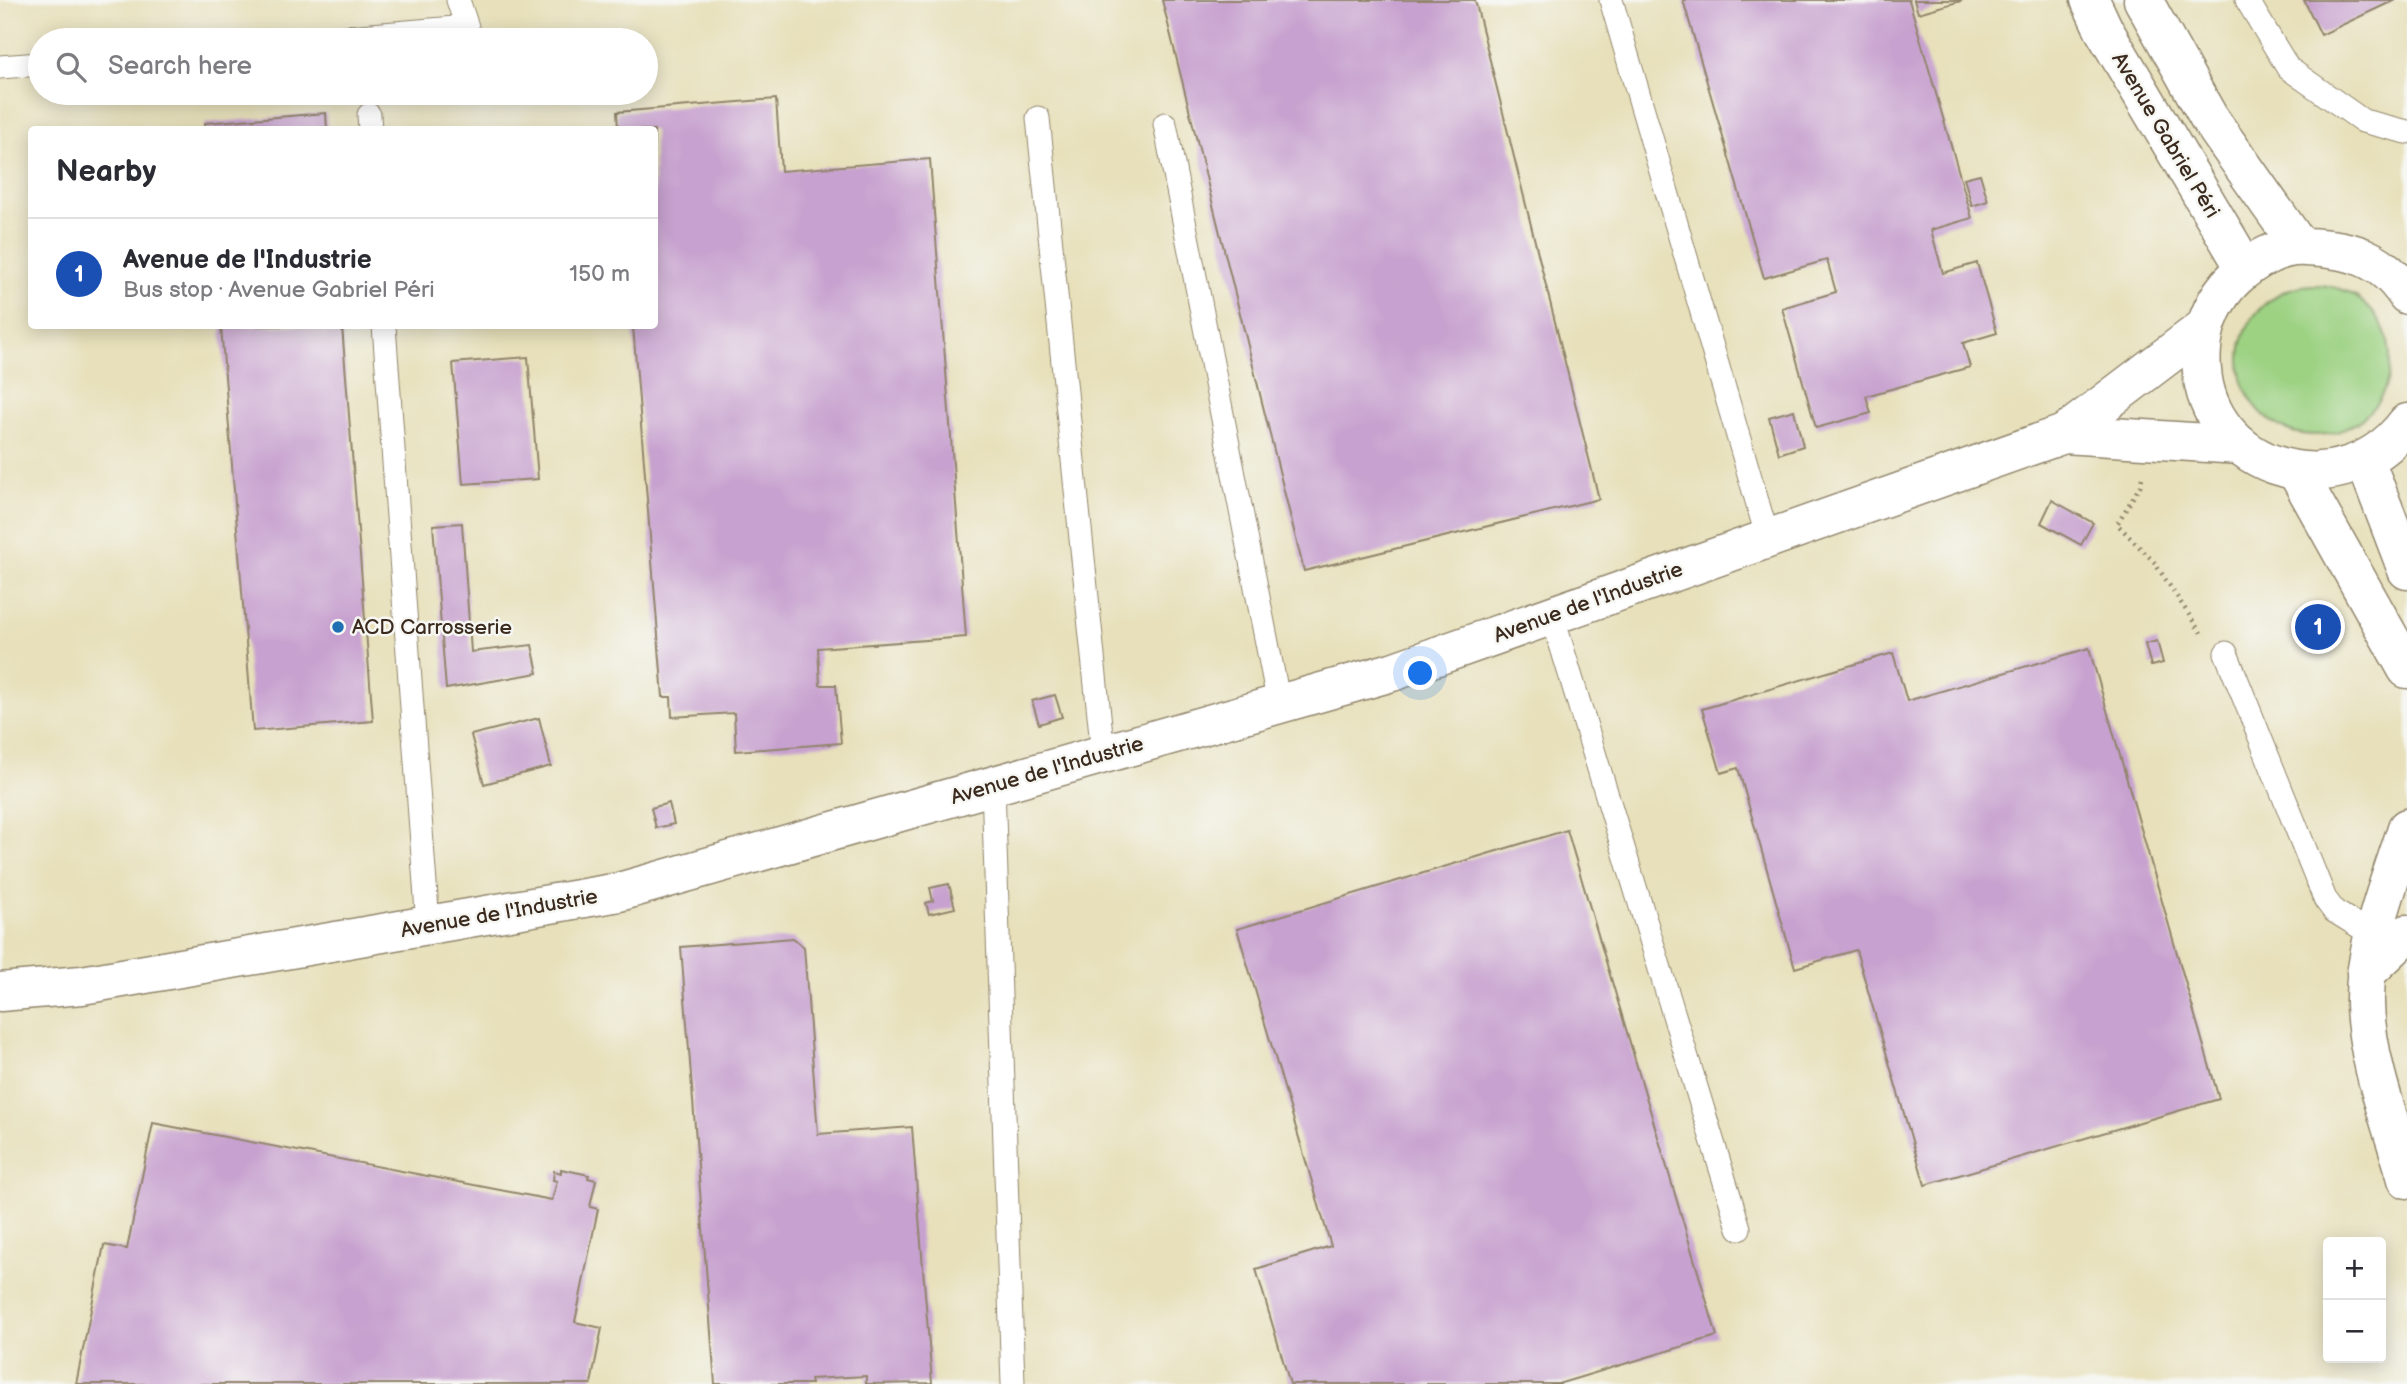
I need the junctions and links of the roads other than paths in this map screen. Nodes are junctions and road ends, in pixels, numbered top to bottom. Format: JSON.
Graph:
{"nodes":[{"id":1,"x":458,"y":0,"type":"edge"},
{"id":2,"x":1611,"y":0,"type":"edge"},
{"id":3,"x":2090,"y":0,"type":"edge"},
{"id":4,"x":2143,"y":0,"type":"edge"},
{"id":5,"x":2247,"y":0,"type":"edge"},
{"id":6,"x":455,"y":28,"type":"edge"},
{"id":7,"x":28,"y":65,"type":"edge"},
{"id":8,"x":0,"y":67,"type":"edge"},
{"id":9,"x":1038,"y":118,"type":"dead end"},
{"id":10,"x":1165,"y":124,"type":"dead end"},
{"id":11,"x":2407,"y":132,"type":"edge"},
{"id":12,"x":2299,"y":246,"type":"junction"},
{"id":13,"x":2245,"y":268,"type":"junction"},
{"id":14,"x":2405,"y":289,"type":"edge"},
{"id":15,"x":2205,"y":327,"type":"junction"},
{"id":16,"x":384,"y":329,"type":"edge"},
{"id":17,"x":2407,"y":423,"type":"edge"},
{"id":18,"x":2064,"y":434,"type":"junction"},
{"id":19,"x":2240,"y":445,"type":"junction"},
{"id":20,"x":2365,"y":460,"type":"junction"},
{"id":21,"x":2297,"y":471,"type":"junction"},
{"id":22,"x":1768,"y":539,"type":"junction"},
{"id":23,"x":2407,"y":570,"type":"edge"},
{"id":24,"x":1552,"y":615,"type":"junction"},
{"id":25,"x":2226,"y":653,"type":"road end"},
{"id":26,"x":2407,"y":669,"type":"edge"},
{"id":27,"x":1279,"y":704,"type":"junction"},
{"id":28,"x":1103,"y":754,"type":"junction"},
{"id":29,"x":993,"y":785,"type":"junction"},
{"id":30,"x":2407,"y":828,"type":"edge"},
{"id":31,"x":428,"y":925,"type":"junction"},
{"id":32,"x":2390,"y":934,"type":"edge"},
{"id":33,"x":0,"y":992,"type":"edge"},
{"id":34,"x":2407,"y":1180,"type":"edge"},
{"id":35,"x":1740,"y":1228,"type":"dead end"},
{"id":36,"x":1013,"y":1384,"type":"edge"}],
"edges":[{"from":1,"to":6,"type":"lane"},
{"from":2,"to":22,"type":"lane"},
{"from":3,"to":13,"type":"street","name":"Avenue Gabriel Péri"},
{"from":4,"to":12,"type":"street"},
{"from":5,"to":11,"type":"lane"},
{"from":7,"to":8,"type":"lane"},
{"from":9,"to":28,"type":"lane"},
{"from":10,"to":27,"type":"lane"},
{"from":12,"to":13,"type":"street"},
{"from":12,"to":14,"type":"street"},
{"from":13,"to":15,"type":"street"},
{"from":15,"to":18,"type":"street","name":"Avenue de l'Industrie"},
{"from":15,"to":19,"type":"street"},
{"from":16,"to":31,"type":"lane"},
{"from":17,"to":20,"type":"street"},
{"from":18,"to":19,"type":"street","name":"Avenue de l'Industrie"},
{"from":18,"to":22,"type":"street","name":"Avenue de l'Industrie"},
{"from":19,"to":21,"type":"street"},
{"from":20,"to":21,"type":"street"},
{"from":20,"to":23,"type":"street"},
{"from":21,"to":26,"type":"street"},
{"from":22,"to":24,"type":"street","name":"Avenue de l'Industrie"},
{"from":24,"to":27,"type":"street","name":"Avenue de l'Industrie"},
{"from":24,"to":35,"type":"lane"},
{"from":25,"to":32,"type":"lane"},
{"from":27,"to":28,"type":"street","name":"Avenue de l'Industrie"},
{"from":28,"to":29,"type":"street","name":"Avenue de l'Industrie"},
{"from":29,"to":31,"type":"street","name":"Avenue de l'Industrie"},
{"from":29,"to":36,"type":"lane"},
{"from":30,"to":32,"type":"street"},
{"from":31,"to":33,"type":"street","name":"Avenue de l'Industrie"},
{"from":32,"to":34,"type":"street"}]}
